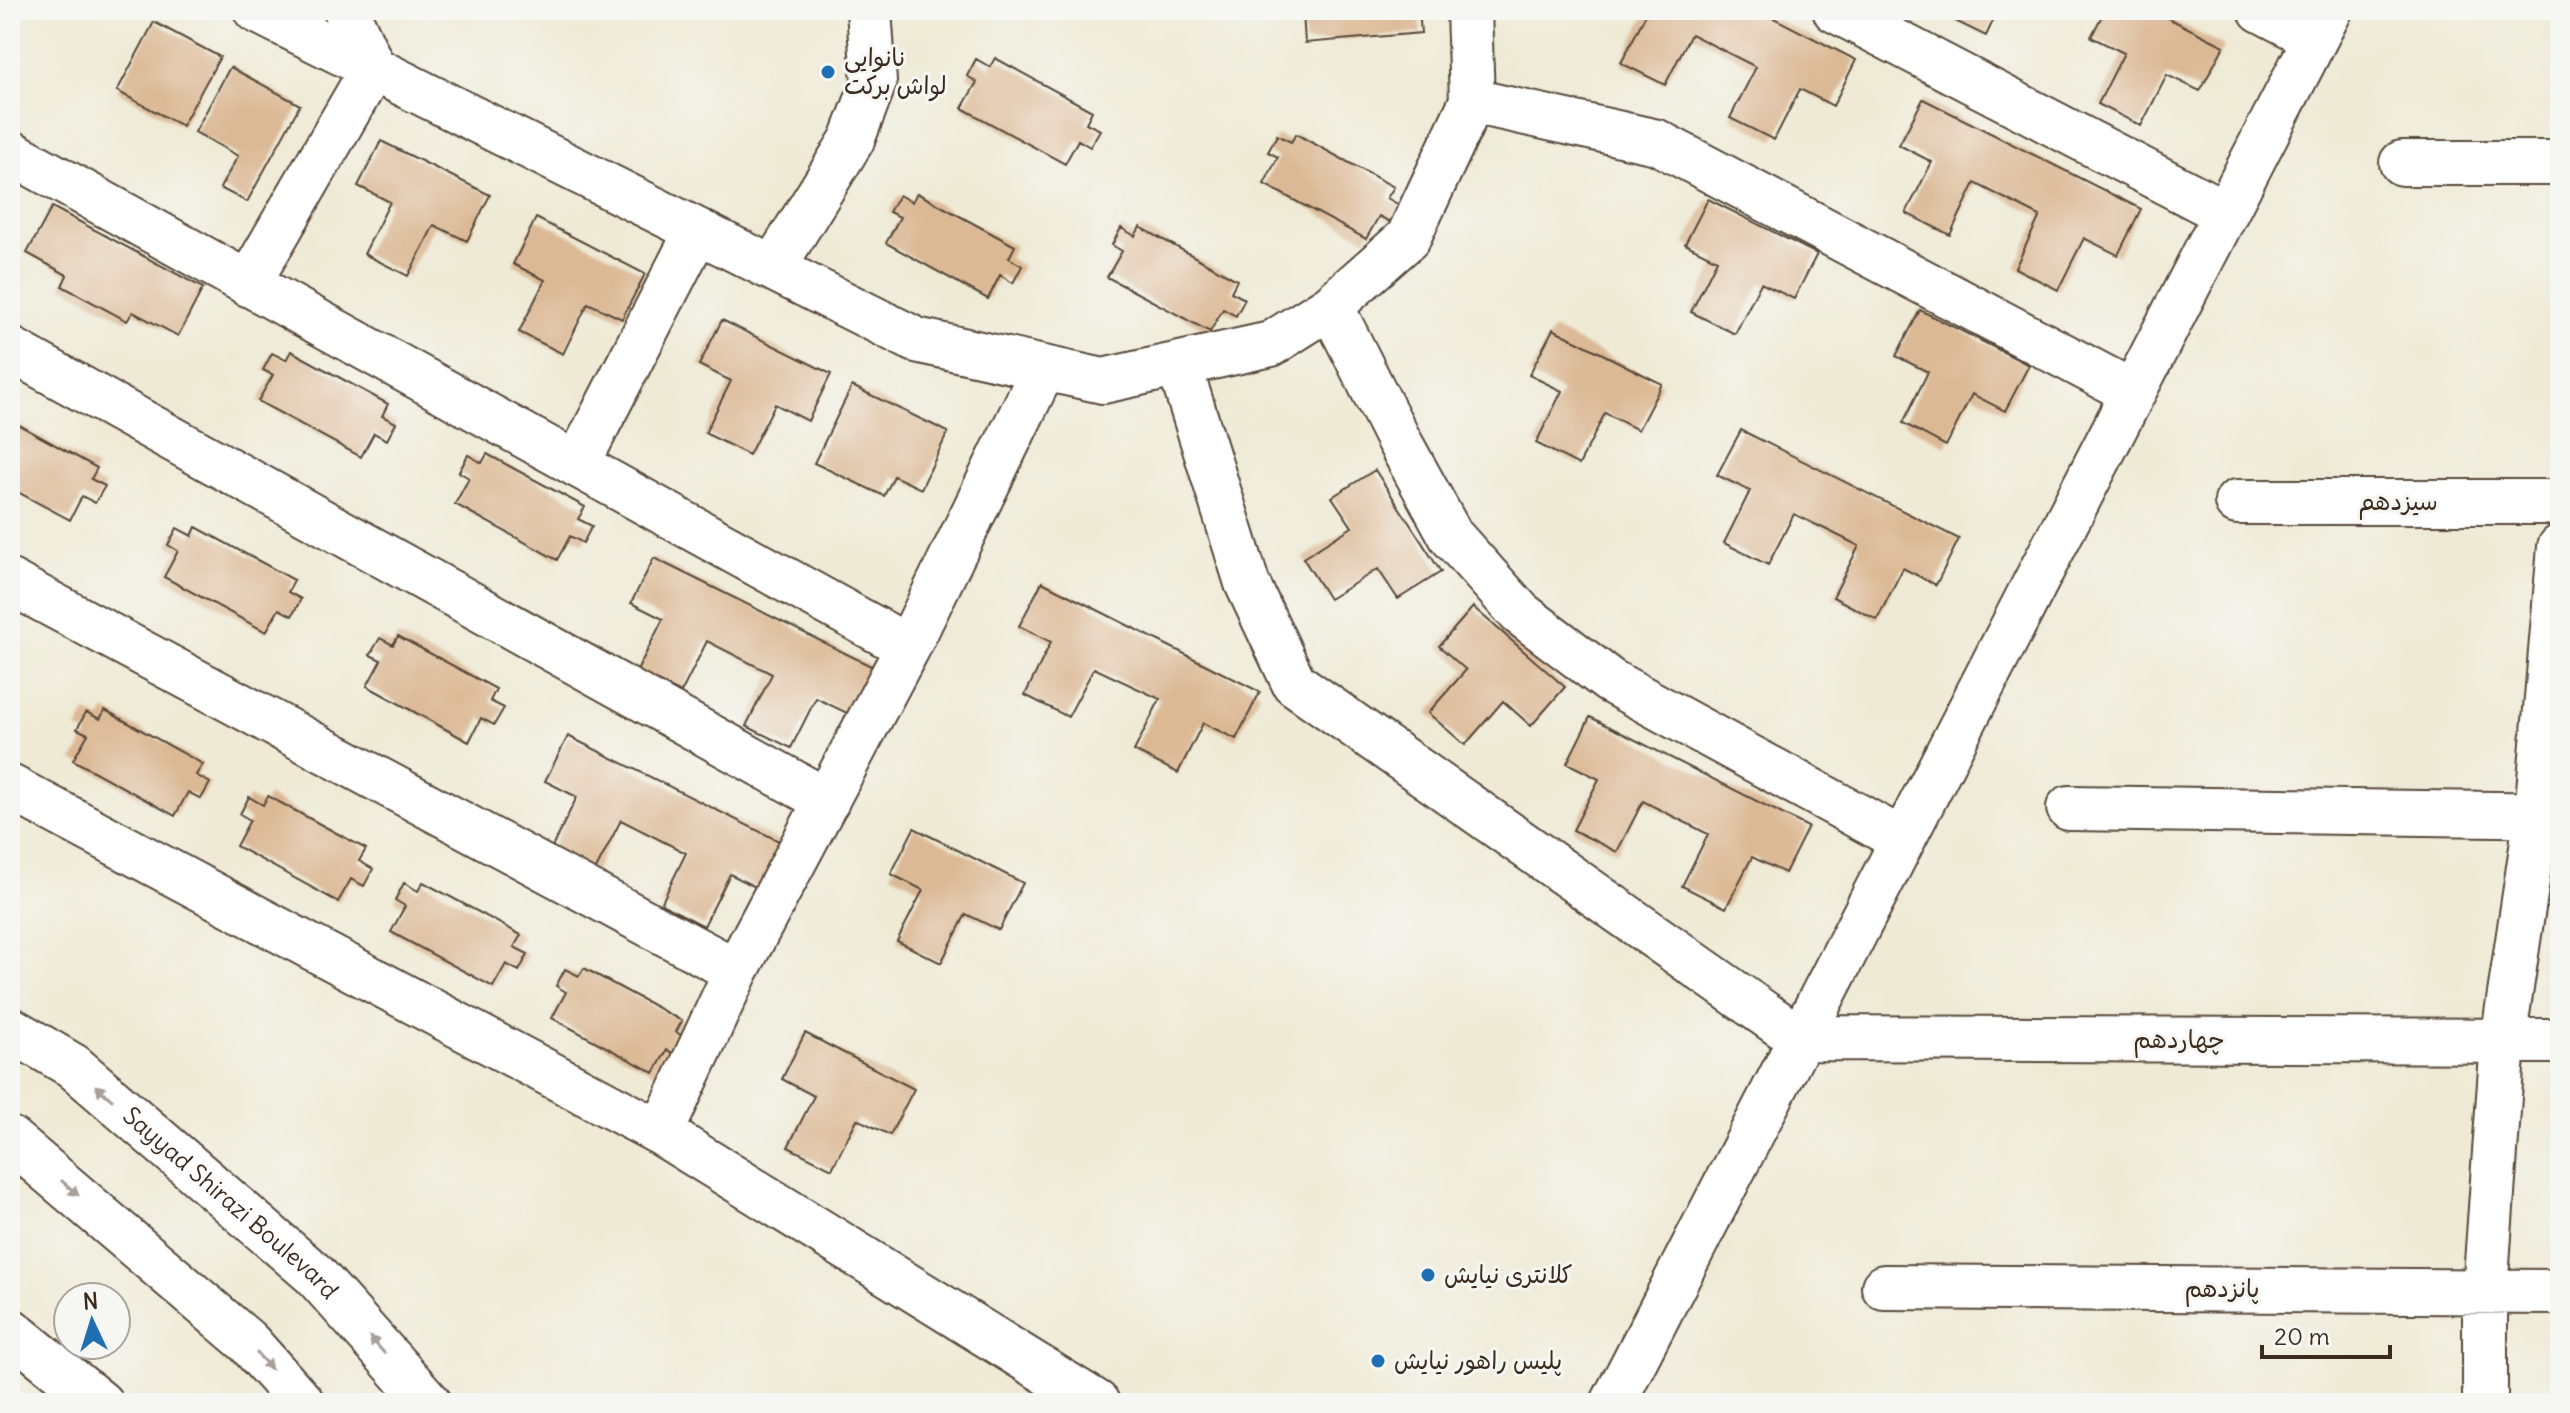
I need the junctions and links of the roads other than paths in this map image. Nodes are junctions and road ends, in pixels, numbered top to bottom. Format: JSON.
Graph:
{"nodes":[{"id":1,"x":256,"y":10,"type":"edge"},
{"id":2,"x":346,"y":10,"type":"edge"},
{"id":3,"x":869,"y":10,"type":"edge"},
{"id":4,"x":1469,"y":10,"type":"edge"},
{"id":5,"x":1835,"y":10,"type":"edge"},
{"id":6,"x":2261,"y":10,"type":"edge"},
{"id":7,"x":2323,"y":24,"type":"edge"},
{"id":8,"x":373,"y":68,"type":"junction"},
{"id":9,"x":1472,"y":101,"type":"junction"},
{"id":10,"x":13,"y":160,"type":"edge"},
{"id":11,"x":2402,"y":163,"type":"dead end"},
{"id":12,"x":2560,"y":163,"type":"edge"},
{"id":13,"x":2225,"y":213,"type":"junction"},
{"id":14,"x":697,"y":231,"type":"junction"},
{"id":15,"x":773,"y":268,"type":"junction"},
{"id":16,"x":248,"y":284,"type":"junction"},
{"id":17,"x":1331,"y":306,"type":"junction"},
{"id":18,"x":10,"y":349,"type":"edge"},
{"id":19,"x":1179,"y":365,"type":"junction"},
{"id":20,"x":1044,"y":368,"type":"junction"},
{"id":21,"x":2132,"y":392,"type":"junction"},
{"id":22,"x":577,"y":465,"type":"junction"},
{"id":23,"x":2237,"y":502,"type":"dead end"},
{"id":24,"x":2560,"y":502,"type":"edge"},
{"id":25,"x":2560,"y":547,"type":"edge"},
{"id":26,"x":10,"y":582,"type":"edge"},
{"id":27,"x":908,"y":647,"type":"junction"},
{"id":28,"x":10,"y":787,"type":"edge"},
{"id":29,"x":827,"y":801,"type":"junction"},
{"id":30,"x":2069,"y":808,"type":"dead end"},
{"id":31,"x":2548,"y":815,"type":"edge"},
{"id":32,"x":1902,"y":840,"type":"junction"},
{"id":33,"x":736,"y":971,"type":"junction"},
{"id":34,"x":10,"y":1029,"type":"edge"},
{"id":35,"x":1799,"y":1038,"type":"junction"},
{"id":36,"x":2503,"y":1041,"type":"junction"},
{"id":37,"x":2560,"y":1041,"type":"edge"},
{"id":38,"x":661,"y":1133,"type":"junction"},
{"id":39,"x":10,"y":1139,"type":"edge"},
{"id":40,"x":1884,"y":1287,"type":"dead end"},
{"id":41,"x":2485,"y":1291,"type":"junction"},
{"id":42,"x":2560,"y":1292,"type":"edge"},
{"id":43,"x":10,"y":1330,"type":"edge"},
{"id":44,"x":100,"y":1403,"type":"edge"},
{"id":45,"x":302,"y":1403,"type":"edge"},
{"id":46,"x":429,"y":1403,"type":"edge"},
{"id":47,"x":1097,"y":1403,"type":"edge"},
{"id":48,"x":1613,"y":1403,"type":"edge"},
{"id":49,"x":2485,"y":1403,"type":"edge"}],
"edges":[{"from":1,"to":8,"type":"street"},
{"from":2,"to":8,"type":"street"},
{"from":3,"to":15,"type":"street"},
{"from":4,"to":9,"type":"street"},
{"from":5,"to":13,"type":"street"},
{"from":6,"to":7,"type":"street"},
{"from":7,"to":13,"type":"street"},
{"from":8,"to":14,"type":"street"},
{"from":8,"to":16,"type":"street"},
{"from":9,"to":17,"type":"street"},
{"from":9,"to":21,"type":"street"},
{"from":10,"to":16,"type":"street"},
{"from":11,"to":12,"type":"street"},
{"from":13,"to":21,"type":"street"},
{"from":14,"to":15,"type":"street"},
{"from":14,"to":22,"type":"street"},
{"from":15,"to":20,"type":"street"},
{"from":16,"to":22,"type":"street"},
{"from":17,"to":19,"type":"street"},
{"from":17,"to":32,"type":"street"},
{"from":18,"to":29,"type":"street"},
{"from":19,"to":20,"type":"street"},
{"from":19,"to":35,"type":"street"},
{"from":20,"to":27,"type":"street"},
{"from":21,"to":32,"type":"street"},
{"from":22,"to":27,"type":"street"},
{"from":23,"to":24,"type":"street","name":"سیزدهم"},
{"from":25,"to":31,"type":"street"},
{"from":26,"to":33,"type":"street"},
{"from":27,"to":29,"type":"street"},
{"from":28,"to":38,"type":"street"},
{"from":29,"to":33,"type":"street"},
{"from":30,"to":31,"type":"street"},
{"from":31,"to":36,"type":"street"},
{"from":32,"to":35,"type":"street"},
{"from":33,"to":38,"type":"street"},
{"from":46,"to":34,"type":"street","name":"Sayyad Shirazi Boulevard","one_way":true},
{"from":35,"to":36,"type":"street","name":"چهاردهم"},
{"from":35,"to":48,"type":"street"},
{"from":36,"to":37,"type":"street","name":"چهاردهم"},
{"from":36,"to":41,"type":"street"},
{"from":38,"to":47,"type":"street"},
{"from":39,"to":45,"type":"street","one_way":true},
{"from":40,"to":41,"type":"street","name":"پانزدهم"},
{"from":41,"to":42,"type":"street","name":"پانزدهم"},
{"from":41,"to":49,"type":"street"},
{"from":43,"to":44,"type":"street"}]}
